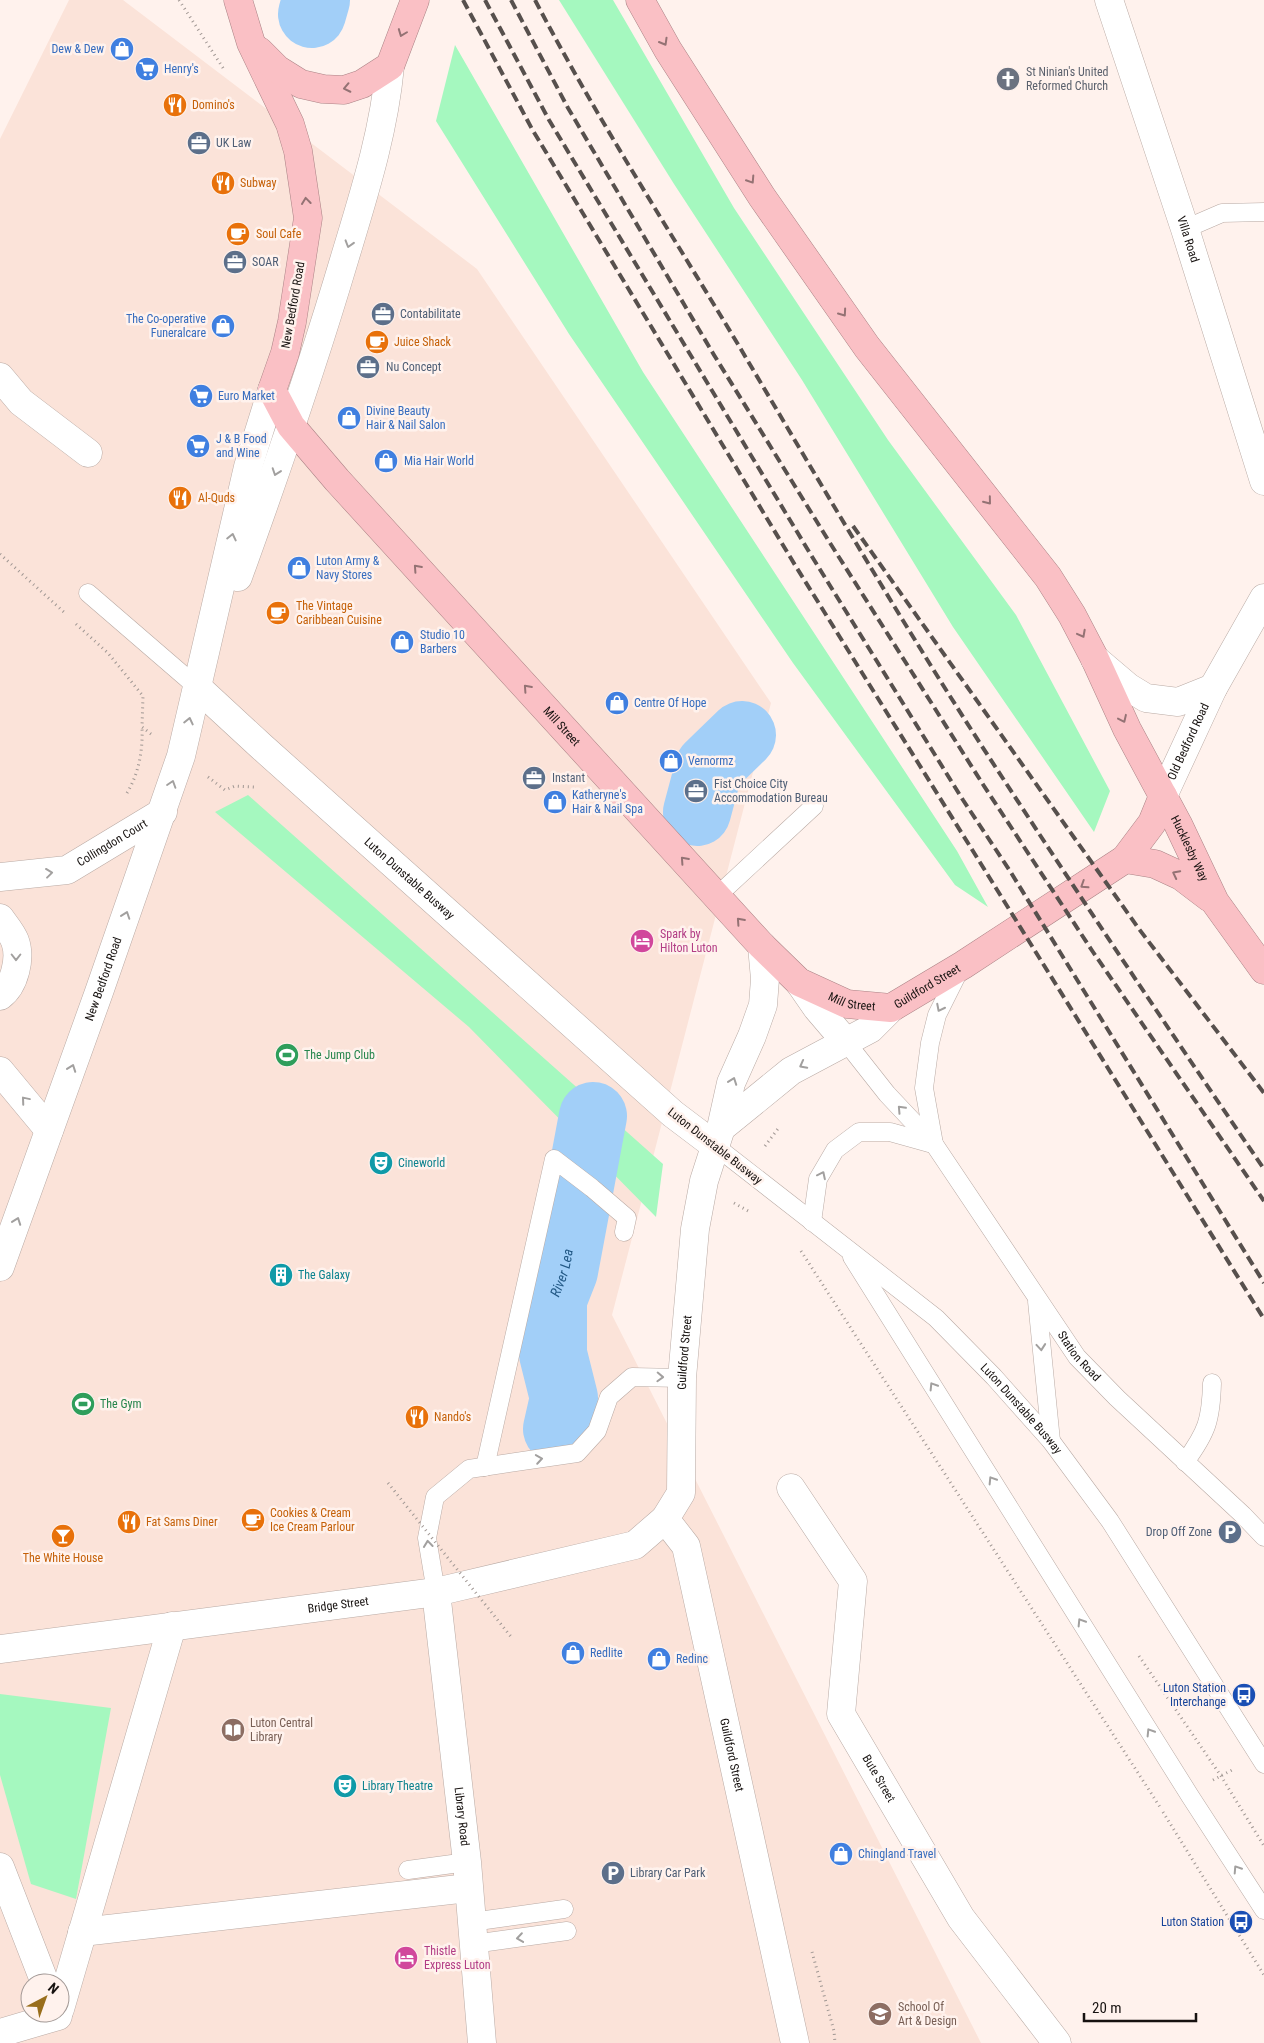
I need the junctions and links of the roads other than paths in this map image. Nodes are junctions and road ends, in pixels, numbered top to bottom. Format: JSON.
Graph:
{"nodes":[{"id":1,"x":238,"y":0,"type":"edge"},
{"id":2,"x":415,"y":0,"type":"edge"},
{"id":3,"x":640,"y":0,"type":"edge"},
{"id":4,"x":1110,"y":0,"type":"edge"},
{"id":5,"x":251,"y":43,"type":"junction"},
{"id":6,"x":390,"y":66,"type":"junction"},
{"id":7,"x":1264,"y":212,"type":"edge"},
{"id":8,"x":1186,"y":229,"type":"junction"},
{"id":9,"x":0,"y":377,"type":"edge"},
{"id":10,"x":272,"y":390,"type":"junction"},
{"id":11,"x":291,"y":426,"type":"junction"},
{"id":12,"x":88,"y":453,"type":"dead end"},
{"id":13,"x":1264,"y":481,"type":"edge"},
{"id":14,"x":88,"y":593,"type":"dead end"},
{"id":15,"x":1264,"y":598,"type":"edge"},
{"id":16,"x":1095,"y":659,"type":"junction"},
{"id":17,"x":197,"y":686,"type":"junction"},
{"id":18,"x":1213,"y":688,"type":"junction"},
{"id":19,"x":1163,"y":796,"type":"junction"},
{"id":20,"x":814,"y":806,"type":"dead end"},
{"id":21,"x":163,"y":812,"type":"junction"},
{"id":22,"x":1125,"y":859,"type":"junction"},
{"id":23,"x":0,"y":877,"type":"edge"},
{"id":24,"x":717,"y":896,"type":"junction"},
{"id":25,"x":1215,"y":902,"type":"junction"},
{"id":26,"x":0,"y":918,"type":"edge"},
{"id":27,"x":762,"y":946,"type":"junction"},
{"id":28,"x":963,"y":965,"type":"junction"},
{"id":29,"x":1264,"y":970,"type":"edge"},
{"id":30,"x":798,"y":982,"type":"junction"},
{"id":31,"x":0,"y":996,"type":"edge"},
{"id":32,"x":891,"y":1008,"type":"junction"},
{"id":33,"x":846,"y":1042,"type":"junction"},
{"id":34,"x":0,"y":1071,"type":"edge"},
{"id":35,"x":49,"y":1130,"type":"junction"},
{"id":36,"x":718,"y":1137,"type":"junction"},
{"id":37,"x":934,"y":1144,"type":"junction"},
{"id":38,"x":812,"y":1222,"type":"junction"},
{"id":39,"x":624,"y":1232,"type":"dead end"},
{"id":40,"x":846,"y":1248,"type":"junction"},
{"id":41,"x":0,"y":1267,"type":"edge"},
{"id":42,"x":1037,"y":1298,"type":"junction"},
{"id":43,"x":682,"y":1378,"type":"junction"},
{"id":44,"x":1212,"y":1383,"type":"dead end"},
{"id":45,"x":1051,"y":1440,"type":"junction"},
{"id":46,"x":1185,"y":1462,"type":"junction"},
{"id":47,"x":486,"y":1467,"type":"junction"},
{"id":48,"x":791,"y":1488,"type":"dead end"},
{"id":49,"x":665,"y":1519,"type":"junction"},
{"id":50,"x":1264,"y":1537,"type":"edge"},
{"id":51,"x":436,"y":1592,"type":"junction"},
{"id":52,"x":172,"y":1626,"type":"junction"},
{"id":53,"x":0,"y":1649,"type":"edge"},
{"id":54,"x":1264,"y":1764,"type":"edge"},
{"id":55,"x":0,"y":1867,"type":"edge"},
{"id":56,"x":408,"y":1870,"type":"dead end"},
{"id":57,"x":468,"y":1875,"type":"junction"},
{"id":58,"x":564,"y":1909,"type":"dead end"},
{"id":59,"x":1264,"y":1910,"type":"edge"},
{"id":60,"x":567,"y":1931,"type":"dead end"},
{"id":61,"x":82,"y":1932,"type":"junction"},
{"id":62,"x":472,"y":1933,"type":"junction"},
{"id":63,"x":41,"y":1973,"type":"edge"},
{"id":64,"x":70,"y":1973,"type":"edge"},
{"id":65,"x":29,"y":2023,"type":"edge"},
{"id":66,"x":0,"y":2033,"type":"edge"},
{"id":67,"x":482,"y":2043,"type":"edge"},
{"id":68,"x":794,"y":2043,"type":"edge"},
{"id":69,"x":1057,"y":2043,"type":"edge"}],
"edges":[{"from":1,"to":5,"type":"highway","name":"New Bedford Road"},
{"from":2,"to":6,"type":"highway","one_way":true},
{"from":3,"to":16,"type":"highway","name":"Hucklesby Way","one_way":true},
{"from":4,"to":8,"type":"street","name":"Villa Road"},
{"from":6,"to":5,"type":"highway","one_way":true},
{"from":10,"to":5,"type":"highway","name":"New Bedford Road","one_way":true},
{"from":6,"to":11,"type":"street","name":"New Bedford Road","one_way":true},
{"from":7,"to":8,"type":"lane"},
{"from":8,"to":13,"type":"street","name":"Villa Road"},
{"from":9,"to":12,"type":"street"},
{"from":10,"to":11,"type":"highway","name":"Mill Street"},
{"from":17,"to":10,"type":"street","name":"New Bedford Road","one_way":true},
{"from":11,"to":17,"type":"street","name":"New Bedford Road","one_way":true},
{"from":24,"to":11,"type":"highway","name":"Mill Street","one_way":true},
{"from":14,"to":17,"type":"lane","name":"Luton Dunstable Busway"},
{"from":15,"to":18,"type":"street","name":"Old Bedford Road"},
{"from":16,"to":18,"type":"street","name":"Old Bedford Road"},
{"from":16,"to":19,"type":"highway","name":"Hucklesby Way","one_way":true},
{"from":21,"to":17,"type":"street","name":"New Bedford Road","one_way":true},
{"from":17,"to":36,"type":"street","name":"Luton Dunstable Busway"},
{"from":18,"to":19,"type":"street","name":"Old Bedford Road"},
{"from":19,"to":22,"type":"highway","name":"Guildford Street"},
{"from":19,"to":25,"type":"highway","name":"Hucklesby Way"},
{"from":20,"to":24,"type":"lane"},
{"from":23,"to":21,"type":"street","name":"Collingdon Court","one_way":true},
{"from":35,"to":21,"type":"street","name":"New Bedford Road","one_way":true},
{"from":25,"to":22,"type":"highway","name":"Hucklesby Way","one_way":true},
{"from":22,"to":28,"type":"highway","name":"Guildford Street","one_way":true},
{"from":27,"to":24,"type":"highway","name":"Mill Street","one_way":true},
{"from":25,"to":29,"type":"highway","name":"Hucklesby Way"},
{"from":26,"to":31,"type":"street","one_way":true},
{"from":27,"to":30,"type":"highway","name":"Mill Street"},
{"from":36,"to":27,"type":"street","one_way":true},
{"from":28,"to":32,"type":"highway","name":"Guildford Street"},
{"from":28,"to":37,"type":"lane","name":"Station Road","one_way":true},
{"from":30,"to":32,"type":"highway","name":"Mill Street"},
{"from":30,"to":33,"type":"street","name":"Station Road"},
{"from":32,"to":33,"type":"street","name":"Guildford Street"},
{"from":33,"to":36,"type":"street","name":"Guildford Street","one_way":true},
{"from":37,"to":33,"type":"lane","name":"Station Road","one_way":true},
{"from":35,"to":34,"type":"street","one_way":true},
{"from":41,"to":35,"type":"street","name":"New Bedford Road","one_way":true},
{"from":36,"to":38,"type":"lane","name":"Luton Dunstable Busway"},
{"from":36,"to":43,"type":"street","name":"Guildford Street"},
{"from":38,"to":37,"type":"lane","one_way":true},
{"from":37,"to":42,"type":"lane","name":"Station Road"},
{"from":38,"to":40,"type":"lane","name":"Luton Dunstable Busway"},
{"from":39,"to":47,"type":"lane"},
{"from":40,"to":45,"type":"lane","name":"Luton Dunstable Busway"},
{"from":59,"to":40,"type":"lane","one_way":true},
{"from":42,"to":45,"type":"lane","one_way":true},
{"from":42,"to":46,"type":"lane","name":"Station Road"},
{"from":47,"to":43,"type":"lane","one_way":true},
{"from":43,"to":49,"type":"street","name":"Guildford Street"},
{"from":44,"to":46,"type":"lane"},
{"from":45,"to":54,"type":"lane","name":"Luton Dunstable Busway"},
{"from":46,"to":50,"type":"lane","name":"Station Road"},
{"from":51,"to":47,"type":"lane","one_way":true},
{"from":48,"to":69,"type":"street","name":"Bute Street"},
{"from":49,"to":51,"type":"street","name":"Bridge Street"},
{"from":49,"to":68,"type":"street","name":"Guildford Street"},
{"from":51,"to":52,"type":"street","name":"Bridge Street"},
{"from":51,"to":57,"type":"street","name":"Library Road"},
{"from":52,"to":53,"type":"street","name":"Bridge Street"},
{"from":52,"to":61,"type":"street"},
{"from":55,"to":63,"type":"street"},
{"from":56,"to":57,"type":"lane"},
{"from":57,"to":61,"type":"street"},
{"from":57,"to":62,"type":"street","name":"Library Road"},
{"from":58,"to":62,"type":"lane"},
{"from":60,"to":62,"type":"lane","one_way":true},
{"from":61,"to":64,"type":"street"},
{"from":62,"to":67,"type":"street","name":"Library Road"},
{"from":65,"to":66,"type":"street"}]}
